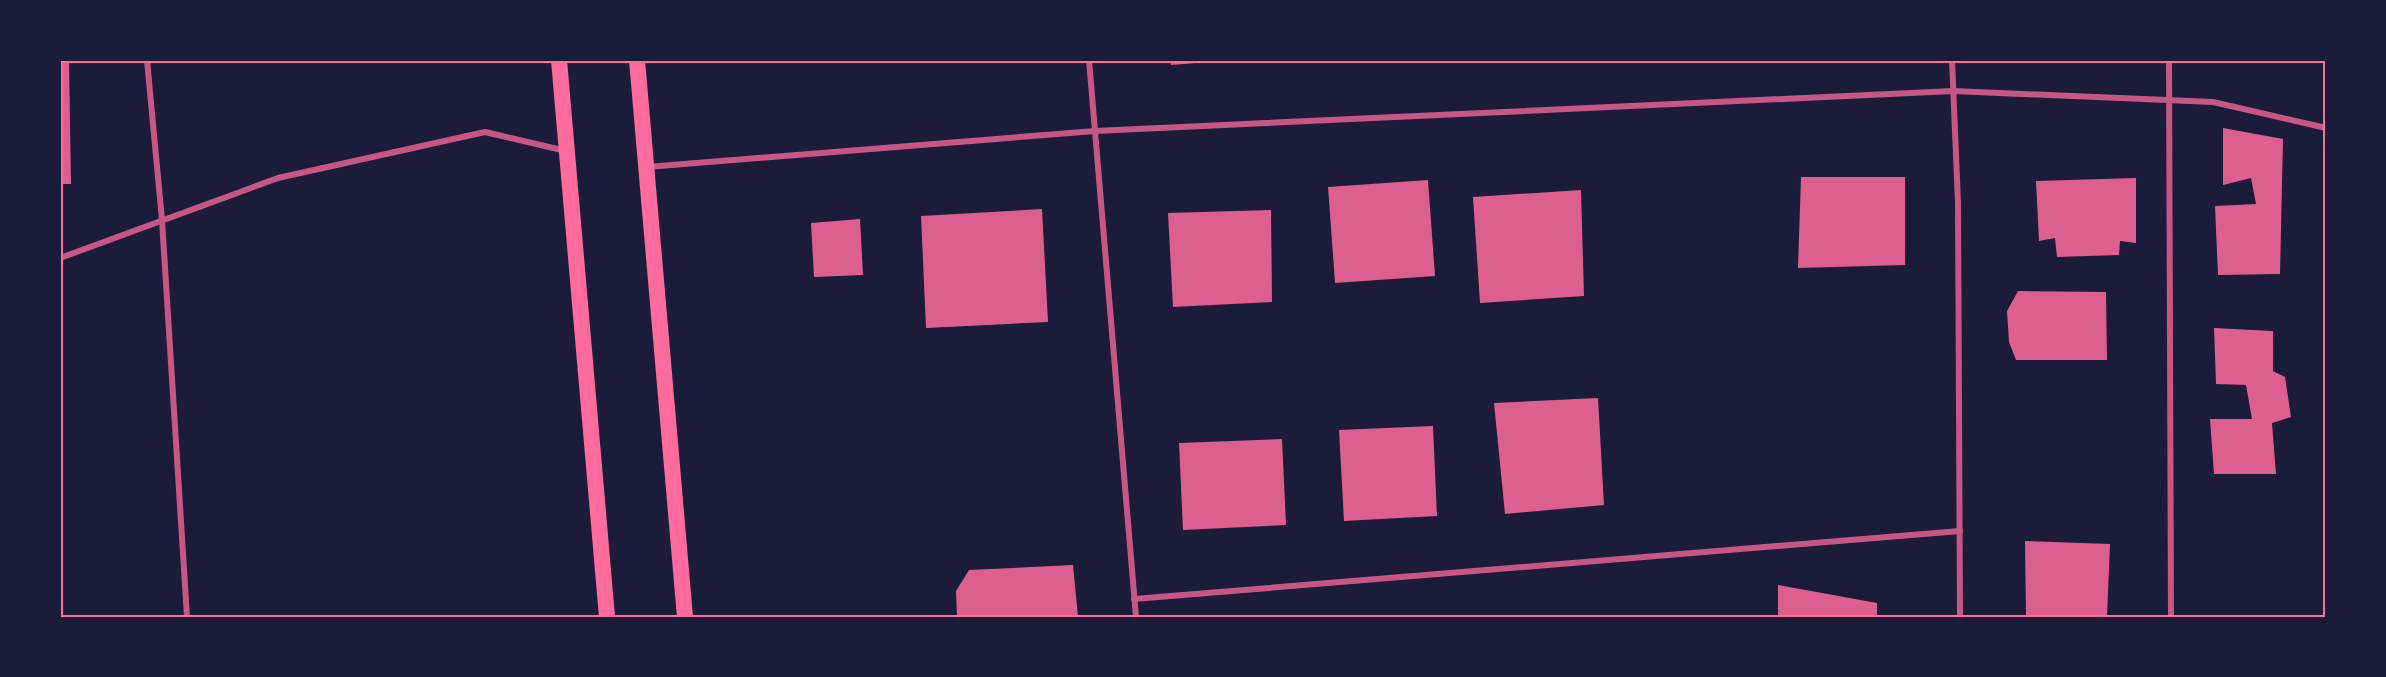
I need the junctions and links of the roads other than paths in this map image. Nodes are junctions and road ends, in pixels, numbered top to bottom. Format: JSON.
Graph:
{"nodes":[{"id":1,"x":147,"y":60,"type":"edge"},
{"id":2,"x":559,"y":60,"type":"edge"},
{"id":3,"x":637,"y":60,"type":"edge"},
{"id":4,"x":1089,"y":60,"type":"edge"},
{"id":5,"x":1952,"y":60,"type":"edge"},
{"id":6,"x":2169,"y":60,"type":"edge"},
{"id":7,"x":1953,"y":91,"type":"junction"},
{"id":8,"x":2169,"y":101,"type":"junction"},
{"id":9,"x":2326,"y":128,"type":"edge"},
{"id":10,"x":1095,"y":131,"type":"junction"},
{"id":11,"x":567,"y":151,"type":"junction"},
{"id":12,"x":646,"y":167,"type":"junction"},
{"id":13,"x":162,"y":220,"type":"junction"},
{"id":14,"x":60,"y":258,"type":"edge"},
{"id":15,"x":1960,"y":531,"type":"junction"},
{"id":16,"x":1134,"y":599,"type":"junction"},
{"id":17,"x":187,"y":617,"type":"edge"},
{"id":18,"x":607,"y":617,"type":"edge"},
{"id":19,"x":685,"y":617,"type":"edge"},
{"id":20,"x":1136,"y":617,"type":"edge"},
{"id":21,"x":1960,"y":617,"type":"edge"},
{"id":22,"x":2171,"y":617,"type":"edge"}],
"edges":[{"from":1,"to":13,"type":"street"},
{"from":2,"to":11,"type":"highway"},
{"from":3,"to":12,"type":"highway"},
{"from":4,"to":10,"type":"street"},
{"from":5,"to":7,"type":"street"},
{"from":6,"to":8,"type":"street"},
{"from":7,"to":8,"type":"street"},
{"from":7,"to":10,"type":"street"},
{"from":7,"to":15,"type":"street"},
{"from":8,"to":9,"type":"street"},
{"from":8,"to":22,"type":"street"},
{"from":10,"to":12,"type":"street"},
{"from":10,"to":16,"type":"street"},
{"from":11,"to":13,"type":"street"},
{"from":11,"to":18,"type":"highway"},
{"from":12,"to":19,"type":"highway"},
{"from":13,"to":14,"type":"street"},
{"from":13,"to":17,"type":"street"},
{"from":15,"to":16,"type":"street"},
{"from":15,"to":21,"type":"street"},
{"from":16,"to":20,"type":"street"}]}
